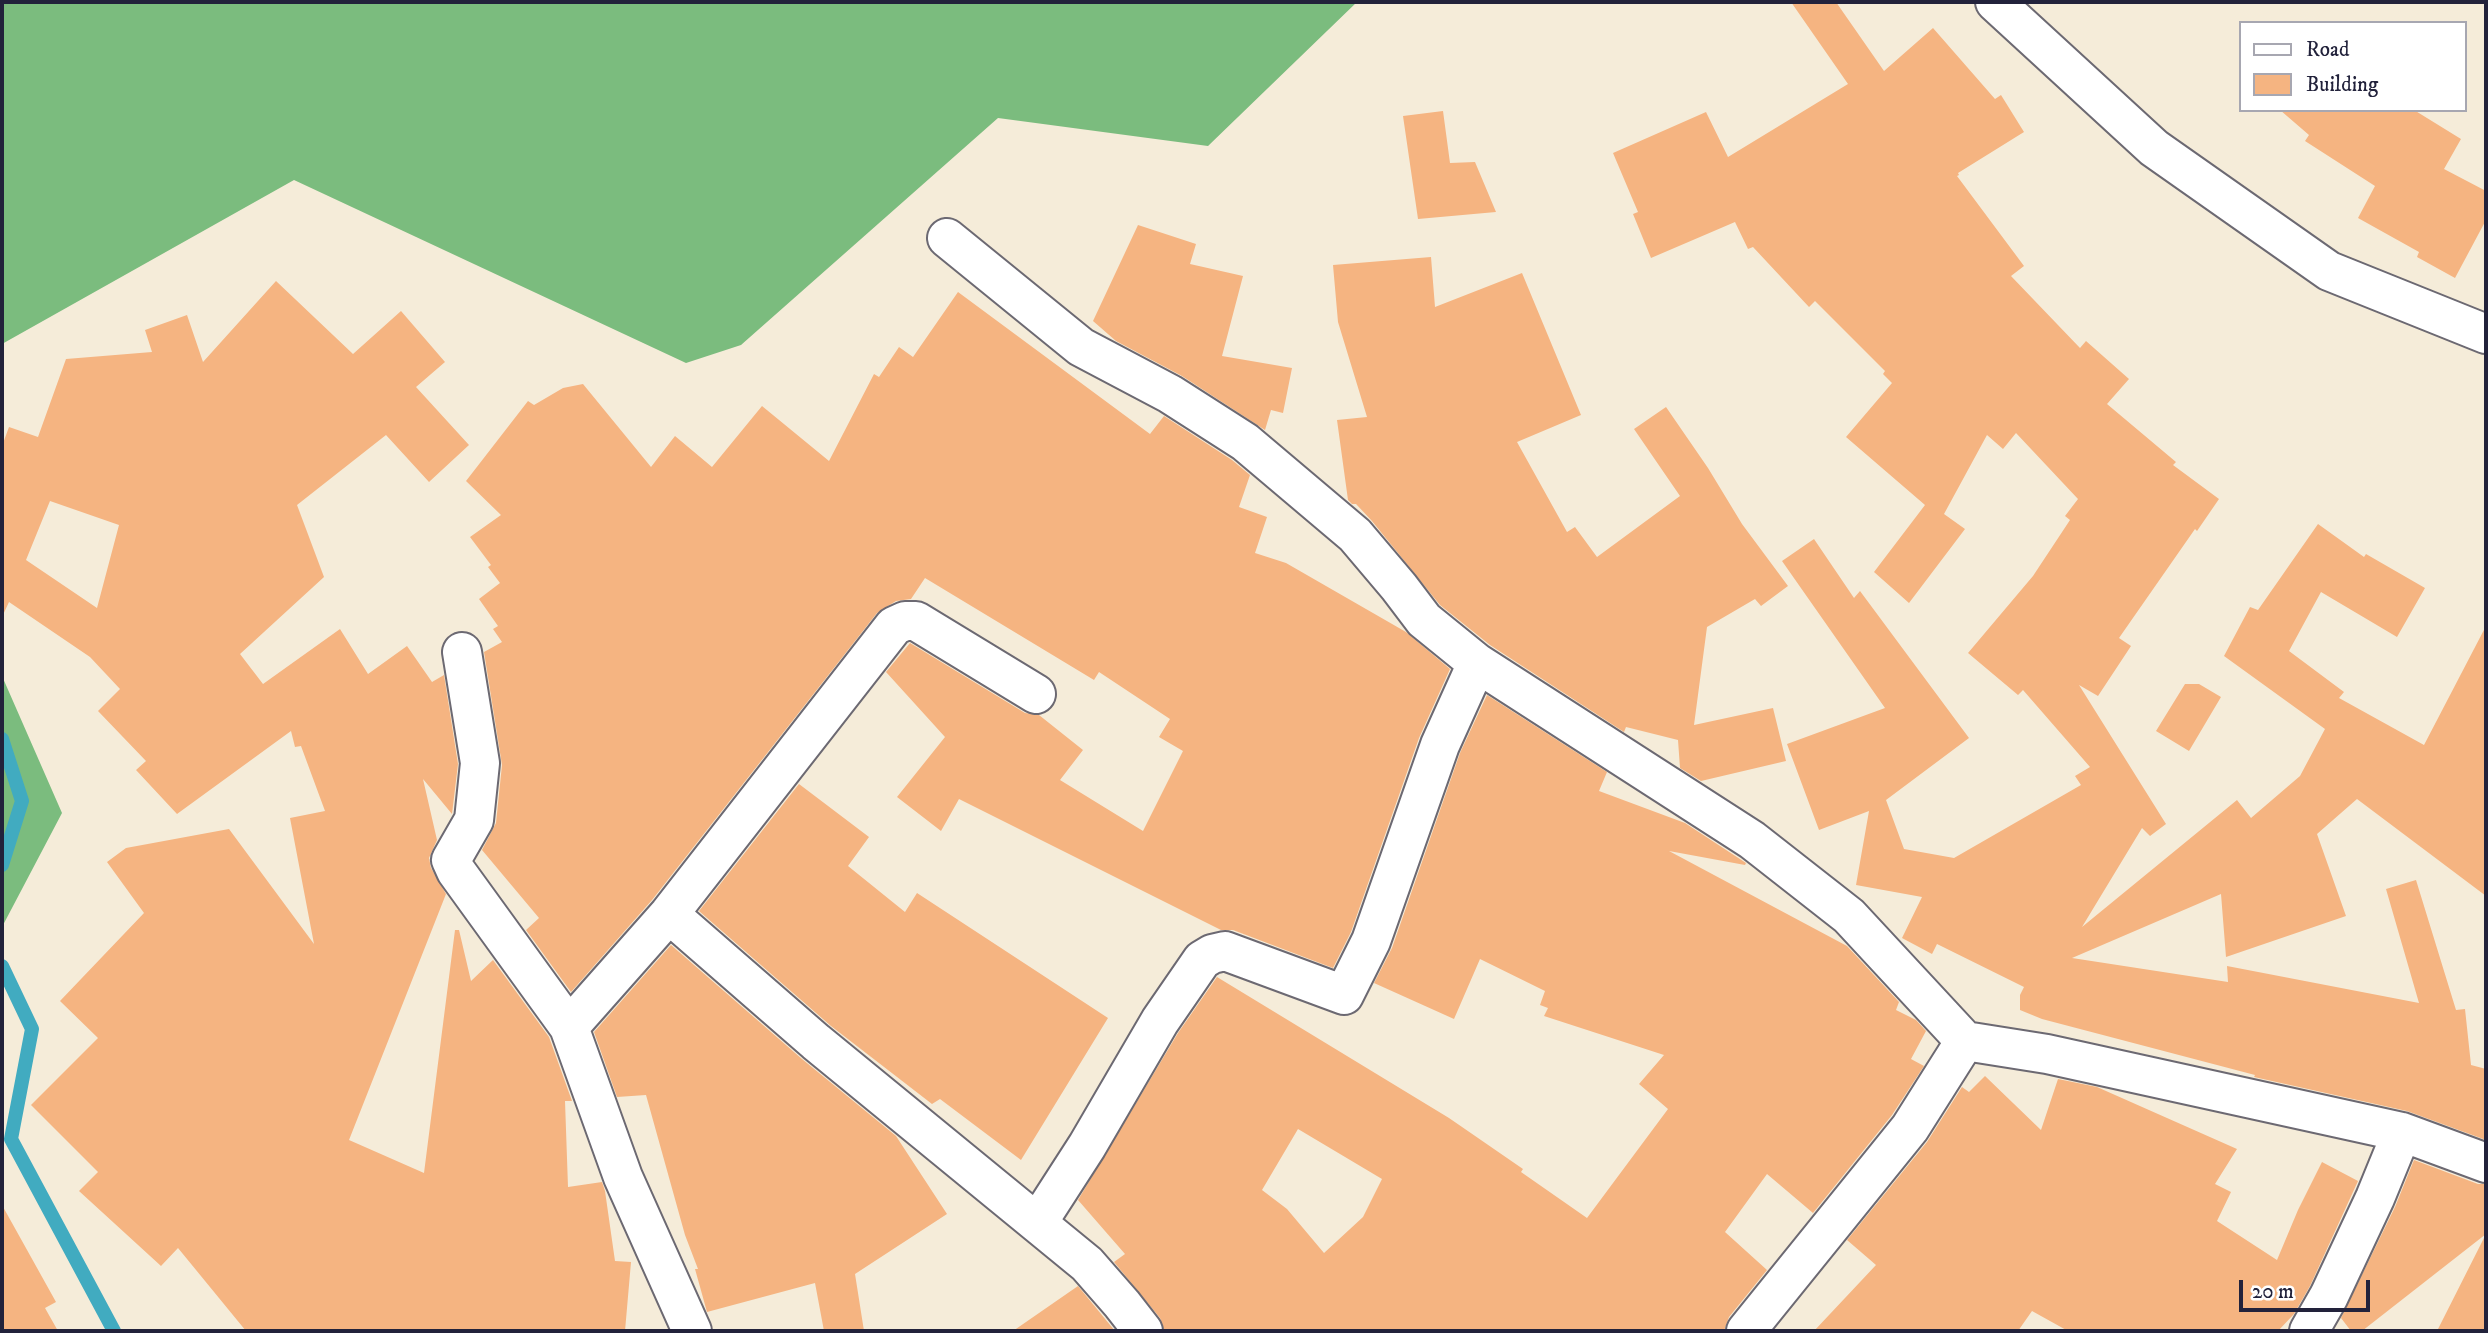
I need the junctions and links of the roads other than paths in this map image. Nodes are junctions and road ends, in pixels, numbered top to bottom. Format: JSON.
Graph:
{"nodes":[{"id":1,"x":1994,"y":2,"type":"edge"},
{"id":2,"x":947,"y":238,"type":"dead end"},
{"id":3,"x":2486,"y":334,"type":"edge"},
{"id":4,"x":462,"y":652,"type":"dead end"},
{"id":5,"x":1477,"y":663,"type":"junction"},
{"id":6,"x":1036,"y":694,"type":"dead end"},
{"id":7,"x":669,"y":914,"type":"junction"},
{"id":8,"x":569,"y":1027,"type":"junction"},
{"id":9,"x":1965,"y":1041,"type":"junction"},
{"id":10,"x":2402,"y":1132,"type":"junction"},
{"id":11,"x":2486,"y":1163,"type":"edge"},
{"id":12,"x":1038,"y":1222,"type":"junction"},
{"id":13,"x":692,"y":1331,"type":"edge"},
{"id":14,"x":1143,"y":1331,"type":"edge"},
{"id":15,"x":1746,"y":1331,"type":"edge"},
{"id":16,"x":2309,"y":1331,"type":"edge"}],
"edges":[{"from":1,"to":3,"type":"street"},
{"from":2,"to":5,"type":"street"},
{"from":4,"to":8,"type":"street"},
{"from":5,"to":9,"type":"street"},
{"from":5,"to":12,"type":"street"},
{"from":6,"to":7,"type":"street"},
{"from":7,"to":8,"type":"street"},
{"from":7,"to":12,"type":"street"},
{"from":8,"to":13,"type":"street"},
{"from":9,"to":10,"type":"street"},
{"from":9,"to":15,"type":"street"},
{"from":10,"to":11,"type":"street"},
{"from":10,"to":16,"type":"street"},
{"from":12,"to":14,"type":"street"}]}
